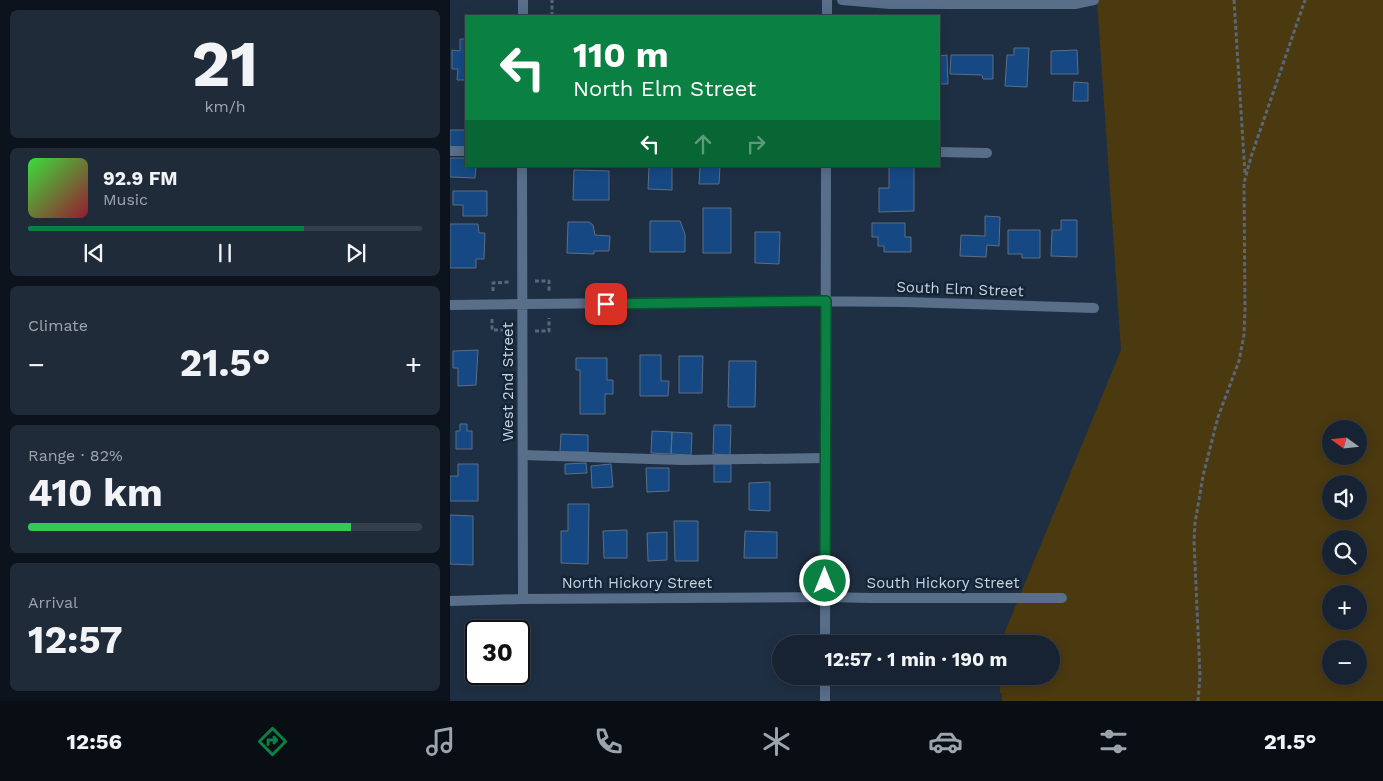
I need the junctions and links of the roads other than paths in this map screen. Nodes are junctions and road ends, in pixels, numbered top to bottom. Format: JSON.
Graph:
{"nodes":[{"id":1,"x":522,"y":0,"type":"edge"},
{"id":2,"x":827,"y":0,"type":"edge"},
{"id":3,"x":842,"y":0,"type":"edge"},
{"id":4,"x":1094,"y":0,"type":"edge"},
{"id":5,"x":523,"y":15,"type":"edge"},
{"id":6,"x":827,"y":15,"type":"edge"},
{"id":7,"x":450,"y":151,"type":"edge"},
{"id":8,"x":465,"y":151,"type":"edge"},
{"id":9,"x":940,"y":152,"type":"edge"},
{"id":10,"x":987,"y":153,"type":"dead end"},
{"id":11,"x":522,"y":167,"type":"edge"},
{"id":12,"x":826,"y":167,"type":"edge"},
{"id":13,"x":826,"y":301,"type":"junction"},
{"id":14,"x":523,"y":304,"type":"junction"},
{"id":15,"x":450,"y":305,"type":"edge"},
{"id":16,"x":1094,"y":308,"type":"dead end"},
{"id":17,"x":523,"y":456,"type":"junction"},
{"id":18,"x":826,"y":458,"type":"junction"},
{"id":19,"x":825,"y":596,"type":"junction"},
{"id":20,"x":523,"y":598,"type":"junction"},
{"id":21,"x":1062,"y":598,"type":"dead end"},
{"id":22,"x":450,"y":601,"type":"edge"},
{"id":23,"x":825,"y":635,"type":"edge"},
{"id":24,"x":825,"y":685,"type":"edge"},
{"id":25,"x":826,"y":701,"type":"edge"}],
"edges":[{"from":1,"to":5,"type":"street"},
{"from":2,"to":6,"type":"street"},
{"from":3,"to":4,"type":"street"},
{"from":7,"to":8,"type":"street"},
{"from":9,"to":10,"type":"street"},
{"from":11,"to":14,"type":"street","name":"West 2nd Street"},
{"from":12,"to":13,"type":"street"},
{"from":13,"to":14,"type":"street","name":"South Elm Street"},
{"from":13,"to":16,"type":"street","name":"South Elm Street"},
{"from":13,"to":18,"type":"street"},
{"from":14,"to":15,"type":"street","name":"South Elm Street"},
{"from":14,"to":17,"type":"street","name":"West 2nd Street"},
{"from":17,"to":18,"type":"street"},
{"from":17,"to":20,"type":"street","name":"West 2nd Street"},
{"from":18,"to":19,"type":"street"},
{"from":19,"to":20,"type":"street","name":"North Hickory Street"},
{"from":19,"to":21,"type":"street","name":"South Hickory Street"},
{"from":19,"to":23,"type":"street"},
{"from":20,"to":22,"type":"street","name":"North Hickory Street"},
{"from":24,"to":25,"type":"street"}]}
